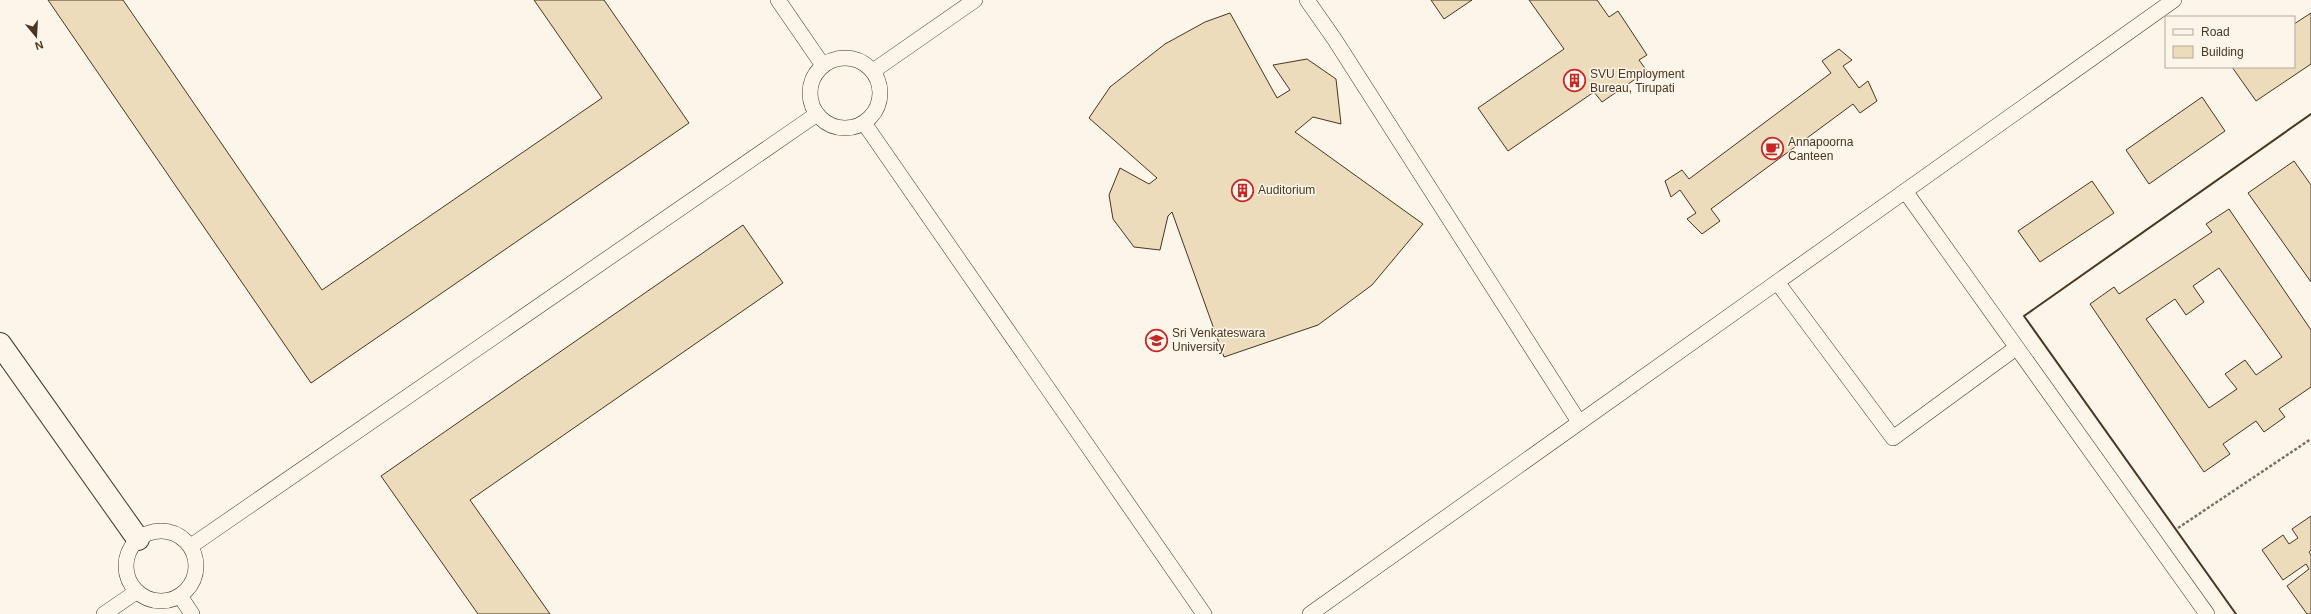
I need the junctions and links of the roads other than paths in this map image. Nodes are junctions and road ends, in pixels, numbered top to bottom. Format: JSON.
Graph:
{"nodes":[{"id":1,"x":778,"y":0,"type":"edge"},
{"id":2,"x":975,"y":0,"type":"edge"},
{"id":3,"x":1307,"y":0,"type":"edge"},
{"id":4,"x":2174,"y":0,"type":"edge"},
{"id":5,"x":822,"y":64,"type":"junction"},
{"id":6,"x":873,"y":71,"type":"junction"},
{"id":7,"x":817,"y":114,"type":"junction"},
{"id":8,"x":864,"y":123,"type":"junction"},
{"id":9,"x":1905,"y":191,"type":"junction"},
{"id":10,"x":1777,"y":282,"type":"junction"},
{"id":11,"x":0,"y":344,"type":"edge"},
{"id":12,"x":2016,"y":348,"type":"junction"},
{"id":13,"x":1580,"y":422,"type":"junction"},
{"id":14,"x":138,"y":539,"type":"junction"},
{"id":15,"x":191,"y":546,"type":"junction"},
{"id":16,"x":136,"y":592,"type":"junction"},
{"id":17,"x":180,"y":596,"type":"junction"},
{"id":18,"x":104,"y":614,"type":"edge"},
{"id":19,"x":192,"y":614,"type":"edge"},
{"id":20,"x":1204,"y":614,"type":"edge"},
{"id":21,"x":1310,"y":614,"type":"edge"},
{"id":22,"x":2207,"y":614,"type":"edge"}],
"edges":[{"from":1,"to":5,"type":"lane"},
{"from":2,"to":6,"type":"lane"},
{"from":3,"to":13,"type":"lane"},
{"from":4,"to":9,"type":"lane"},
{"from":5,"to":6,"type":"lane"},
{"from":5,"to":7,"type":"lane"},
{"from":6,"to":8,"type":"lane"},
{"from":7,"to":8,"type":"lane"},
{"from":7,"to":15,"type":"lane"},
{"from":8,"to":20,"type":"lane"},
{"from":9,"to":10,"type":"lane"},
{"from":9,"to":12,"type":"lane"},
{"from":10,"to":12,"type":"lane"},
{"from":10,"to":13,"type":"lane"},
{"from":11,"to":14,"type":"street"},
{"from":12,"to":22,"type":"lane"},
{"from":13,"to":21,"type":"lane"},
{"from":14,"to":15,"type":"lane"},
{"from":14,"to":16,"type":"lane"},
{"from":15,"to":17,"type":"lane"},
{"from":16,"to":17,"type":"lane"},
{"from":16,"to":18,"type":"lane"},
{"from":17,"to":19,"type":"lane"}]}
